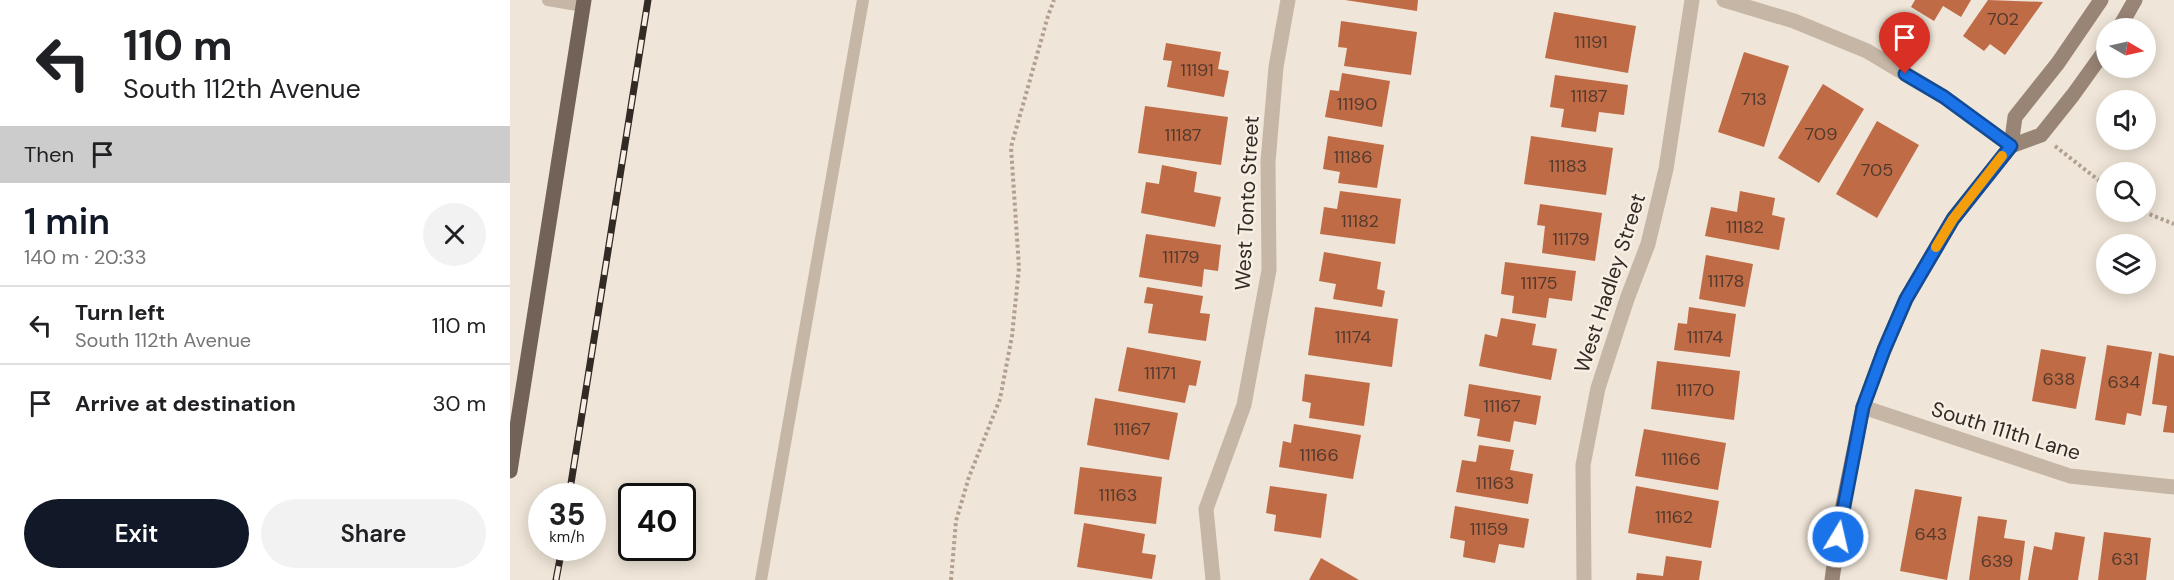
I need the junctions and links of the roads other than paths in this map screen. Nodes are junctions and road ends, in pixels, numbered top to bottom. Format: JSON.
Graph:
{"nodes":[{"id":1,"x":548,"y":0,"type":"edge"},
{"id":2,"x":863,"y":0,"type":"edge"},
{"id":3,"x":1288,"y":0,"type":"edge"},
{"id":4,"x":1692,"y":0,"type":"edge"},
{"id":5,"x":1724,"y":0,"type":"edge"},
{"id":6,"x":2101,"y":0,"type":"edge"},
{"id":7,"x":2135,"y":0,"type":"edge"},
{"id":8,"x":584,"y":3,"type":"edge"},
{"id":9,"x":2125,"y":18,"type":"edge"},
{"id":10,"x":2096,"y":63,"type":"edge"},
{"id":11,"x":2011,"y":146,"type":"junction"},
{"id":12,"x":1863,"y":407,"type":"junction"},
{"id":13,"x":510,"y":471,"type":"edge"},
{"id":14,"x":2174,"y":487,"type":"edge"},
{"id":15,"x":761,"y":580,"type":"edge"},
{"id":16,"x":1213,"y":580,"type":"edge"},
{"id":17,"x":1584,"y":580,"type":"edge"},
{"id":18,"x":1832,"y":580,"type":"edge"}],
"edges":[{"from":1,"to":8,"type":"lane"},
{"from":2,"to":15,"type":"lane"},
{"from":3,"to":16,"type":"street","name":"West Tonto Street"},
{"from":4,"to":17,"type":"street","name":"West Hadley Street"},
{"from":5,"to":11,"type":"street"},
{"from":6,"to":11,"type":"street"},
{"from":7,"to":9,"type":"street"},
{"from":8,"to":13,"type":"main road"},
{"from":10,"to":11,"type":"street"},
{"from":11,"to":12,"type":"street"},
{"from":12,"to":14,"type":"street","name":"South 111th Lane"},
{"from":12,"to":18,"type":"street"}]}
